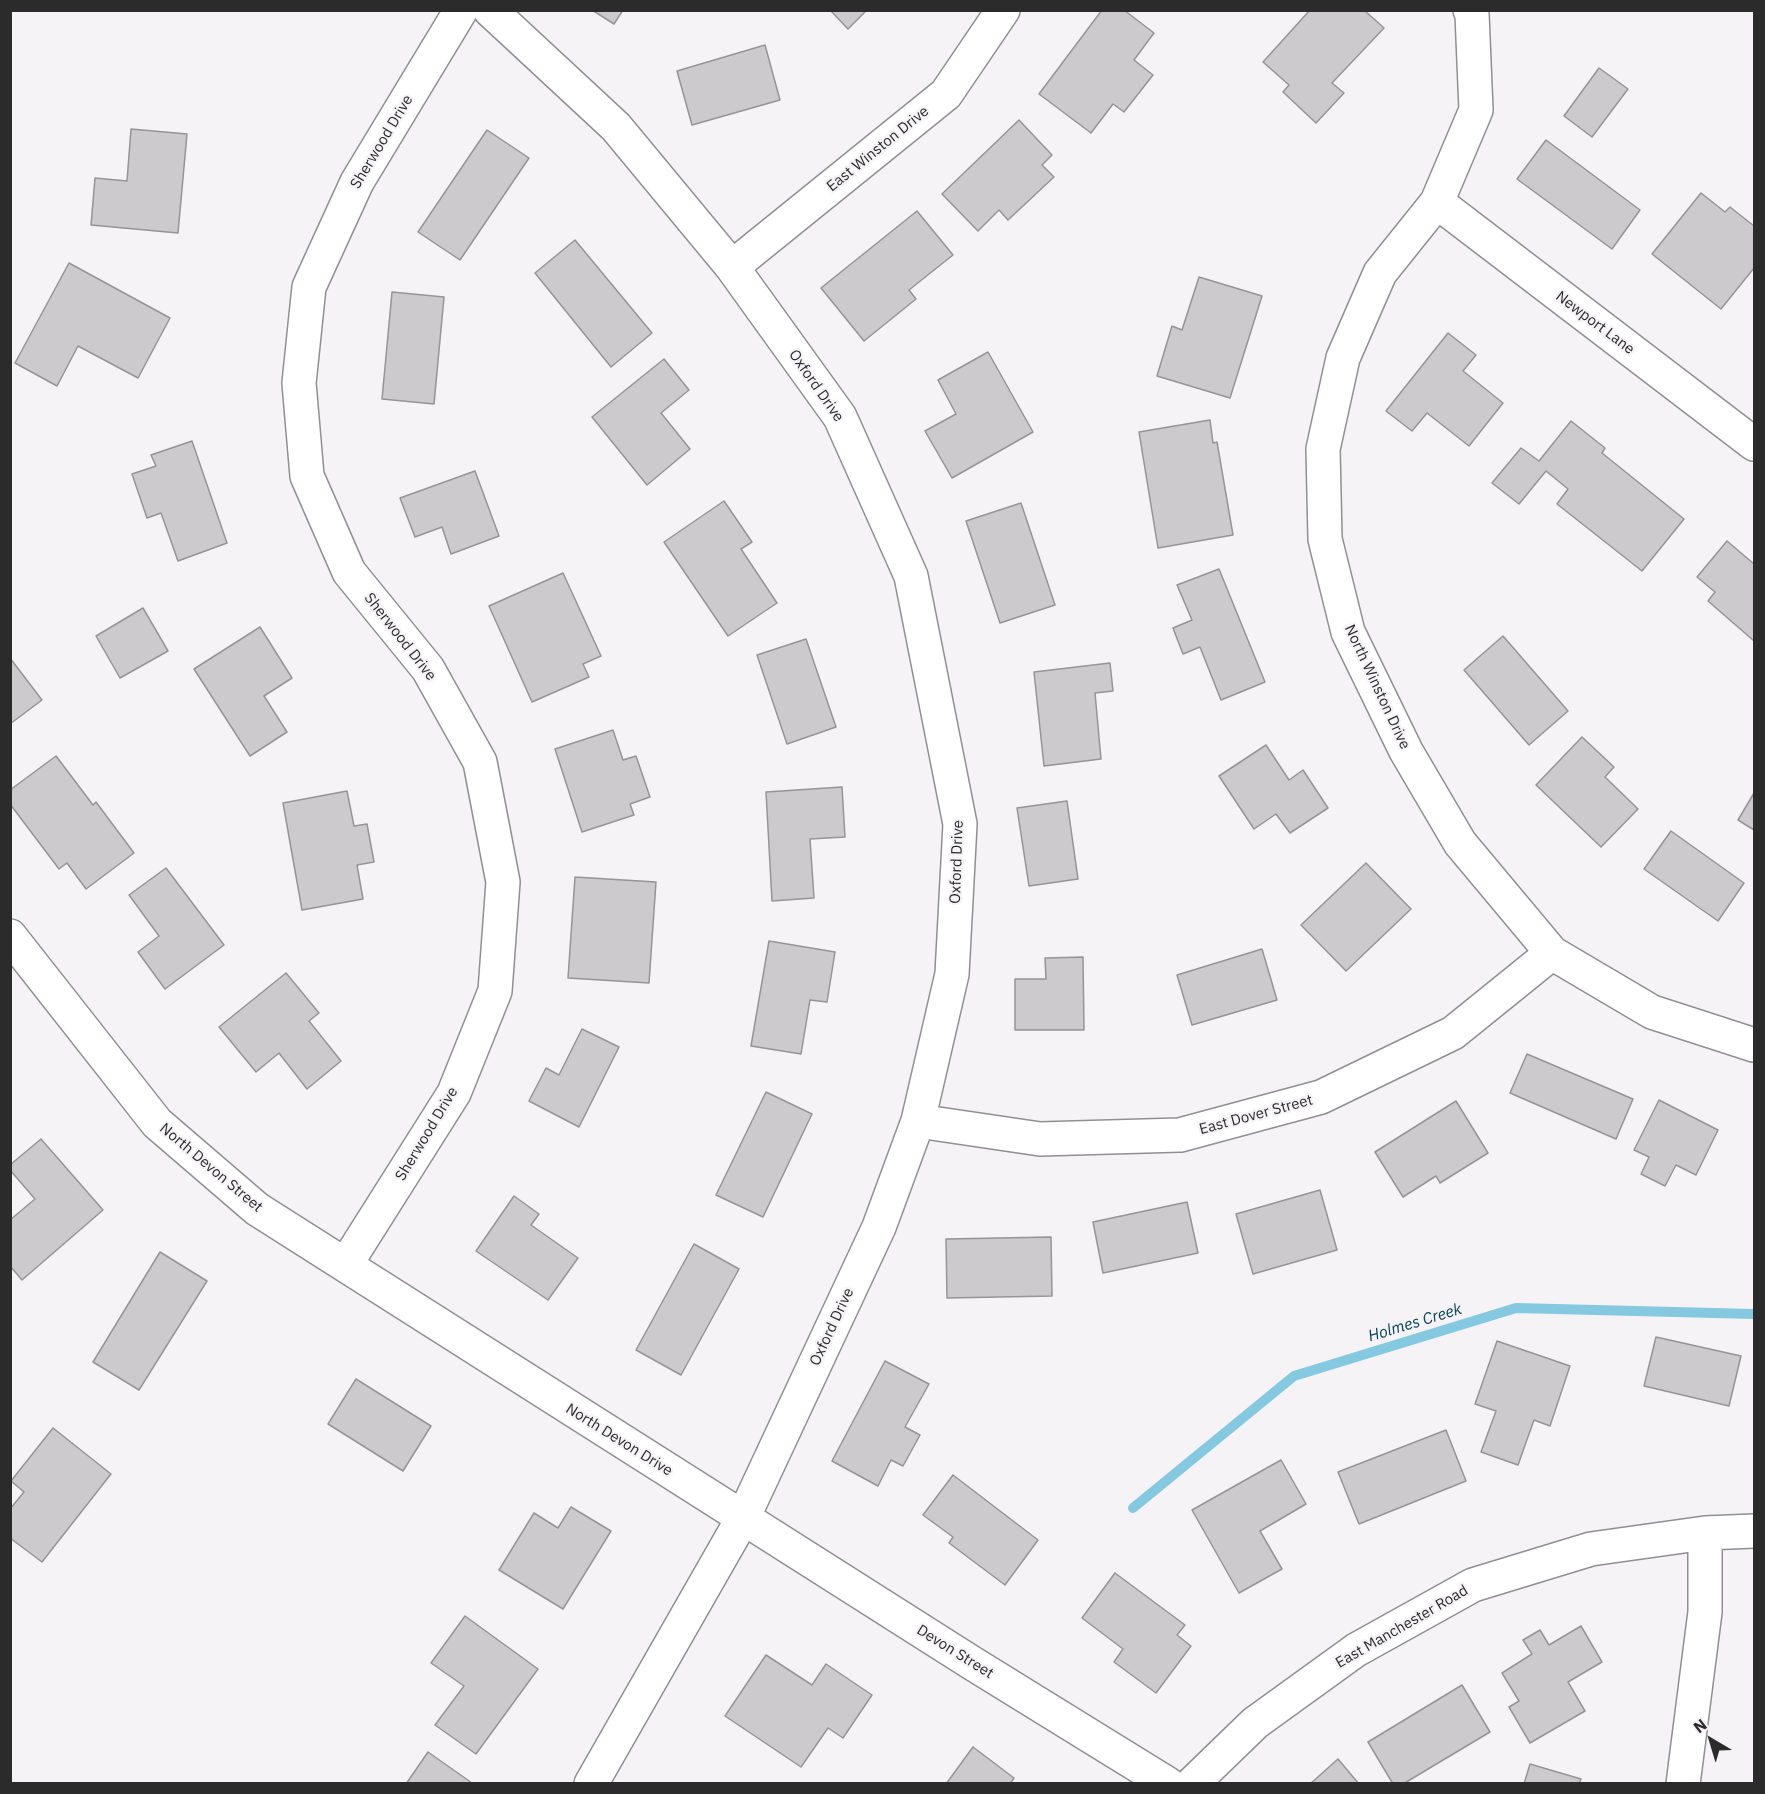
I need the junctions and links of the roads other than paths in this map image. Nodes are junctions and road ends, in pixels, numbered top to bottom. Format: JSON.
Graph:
{"nodes":[{"id":1,"x":461,"y":10,"type":"edge"},
{"id":2,"x":490,"y":10,"type":"edge"},
{"id":3,"x":1003,"y":10,"type":"edge"},
{"id":4,"x":1470,"y":10,"type":"edge"},
{"id":5,"x":1437,"y":202,"type":"junction"},
{"id":6,"x":732,"y":267,"type":"junction"},
{"id":7,"x":1755,"y":444,"type":"edge"},
{"id":8,"x":10,"y":936,"type":"edge"},
{"id":9,"x":1552,"y":953,"type":"junction"},
{"id":10,"x":1755,"y":1045,"type":"edge"},
{"id":11,"x":918,"y":1121,"type":"junction"},
{"id":12,"x":346,"y":1264,"type":"junction"},
{"id":13,"x":494,"y":1361,"type":"joint"},
{"id":14,"x":743,"y":1518,"type":"junction"},
{"id":15,"x":1755,"y":1531,"type":"edge"},
{"id":16,"x":1706,"y":1533,"type":"junction"},
{"id":17,"x":591,"y":1784,"type":"edge"},
{"id":18,"x":1168,"y":1784,"type":"edge"},
{"id":19,"x":1192,"y":1784,"type":"edge"},
{"id":20,"x":1683,"y":1784,"type":"edge"}],
"edges":[{"from":1,"to":12,"type":"street","name":"Sherwood Drive"},
{"from":2,"to":6,"type":"street","name":"Oxford Drive"},
{"from":3,"to":6,"type":"street","name":"East Winston Drive"},
{"from":4,"to":5,"type":"street","name":"North Winston Drive"},
{"from":5,"to":7,"type":"street","name":"Newport Lane"},
{"from":5,"to":9,"type":"street","name":"North Winston Drive"},
{"from":6,"to":11,"type":"street","name":"Oxford Drive"},
{"from":8,"to":12,"type":"street","name":"North Devon Street"},
{"from":9,"to":10,"type":"street","name":"North Winston Drive"},
{"from":9,"to":11,"type":"street","name":"East Dover Street"},
{"from":11,"to":14,"type":"street","name":"Oxford Drive"},
{"from":12,"to":13,"type":"street","name":"North Devon Street"},
{"from":13,"to":14,"type":"street","name":"North Devon Drive"},
{"from":14,"to":17,"type":"street","name":"Oxford Drive"},
{"from":14,"to":18,"type":"street","name":"Devon Street"},
{"from":15,"to":16,"type":"street","name":"East Manchester Road"},
{"from":16,"to":19,"type":"street","name":"East Manchester Road"},
{"from":16,"to":20,"type":"street"}]}
